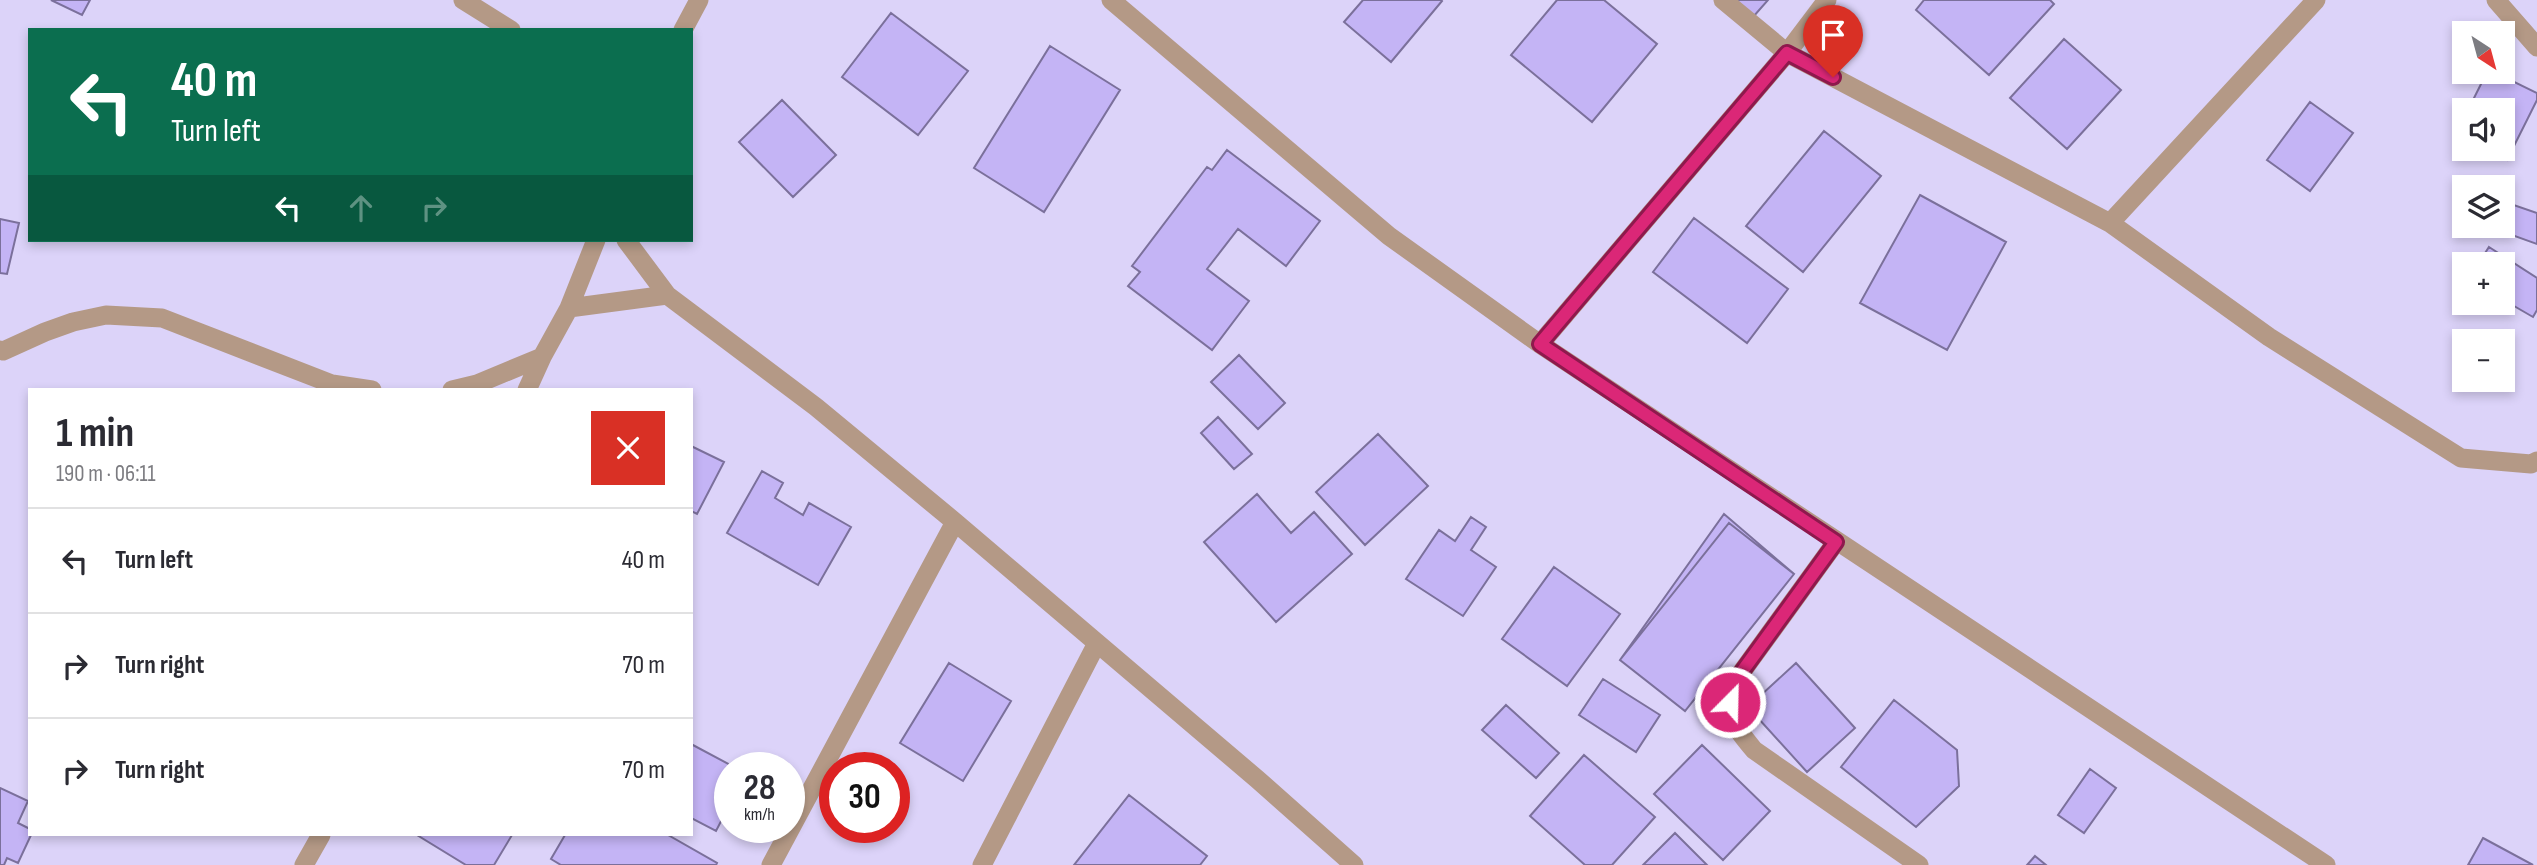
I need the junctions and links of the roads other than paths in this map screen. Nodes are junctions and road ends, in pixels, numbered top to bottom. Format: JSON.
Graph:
{"nodes":[{"id":1,"x":463,"y":0,"type":"edge"},
{"id":2,"x":699,"y":0,"type":"edge"},
{"id":3,"x":1111,"y":0,"type":"edge"},
{"id":4,"x":1723,"y":0,"type":"edge"},
{"id":5,"x":1827,"y":0,"type":"edge"},
{"id":6,"x":2316,"y":0,"type":"edge"},
{"id":7,"x":2496,"y":0,"type":"edge"},
{"id":8,"x":508,"y":28,"type":"edge"},
{"id":9,"x":684,"y":28,"type":"edge"},
{"id":10,"x":2537,"y":47,"type":"edge"},
{"id":11,"x":1787,"y":53,"type":"junction"},
{"id":12,"x":2110,"y":223,"type":"junction"},
{"id":13,"x":595,"y":242,"type":"edge"},
{"id":14,"x":627,"y":242,"type":"edge"},
{"id":15,"x":667,"y":295,"type":"junction"},
{"id":16,"x":569,"y":307,"type":"junction"},
{"id":17,"x":1540,"y":344,"type":"junction"},
{"id":18,"x":1,"y":354,"type":"edge"},
{"id":19,"x":542,"y":356,"type":"junction"},
{"id":20,"x":359,"y":388,"type":"edge"},
{"id":21,"x":460,"y":388,"type":"edge"},
{"id":22,"x":528,"y":388,"type":"edge"},
{"id":23,"x":2537,"y":461,"type":"edge"},
{"id":24,"x":955,"y":522,"type":"junction"},
{"id":25,"x":1836,"y":542,"type":"junction"},
{"id":26,"x":1097,"y":643,"type":"junction"},
{"id":27,"x":320,"y":836,"type":"edge"},
{"id":28,"x":304,"y":865,"type":"edge"},
{"id":29,"x":771,"y":865,"type":"edge"},
{"id":30,"x":982,"y":865,"type":"edge"},
{"id":31,"x":1354,"y":865,"type":"edge"},
{"id":32,"x":1920,"y":865,"type":"edge"},
{"id":33,"x":2326,"y":865,"type":"edge"}],
"edges":[{"from":1,"to":8,"type":"street"},
{"from":2,"to":9,"type":"street"},
{"from":3,"to":17,"type":"street"},
{"from":4,"to":11,"type":"street"},
{"from":5,"to":11,"type":"street"},
{"from":6,"to":12,"type":"street"},
{"from":7,"to":10,"type":"street"},
{"from":11,"to":12,"type":"street"},
{"from":11,"to":17,"type":"street"},
{"from":12,"to":23,"type":"street"},
{"from":13,"to":16,"type":"street"},
{"from":14,"to":15,"type":"street"},
{"from":15,"to":16,"type":"street"},
{"from":15,"to":24,"type":"street"},
{"from":16,"to":19,"type":"street"},
{"from":17,"to":25,"type":"street"},
{"from":18,"to":20,"type":"street"},
{"from":19,"to":21,"type":"street"},
{"from":19,"to":22,"type":"street"},
{"from":24,"to":26,"type":"street"},
{"from":24,"to":29,"type":"street"},
{"from":25,"to":32,"type":"street"},
{"from":25,"to":33,"type":"street"},
{"from":26,"to":30,"type":"street"},
{"from":26,"to":31,"type":"street"},
{"from":27,"to":28,"type":"street"}]}
